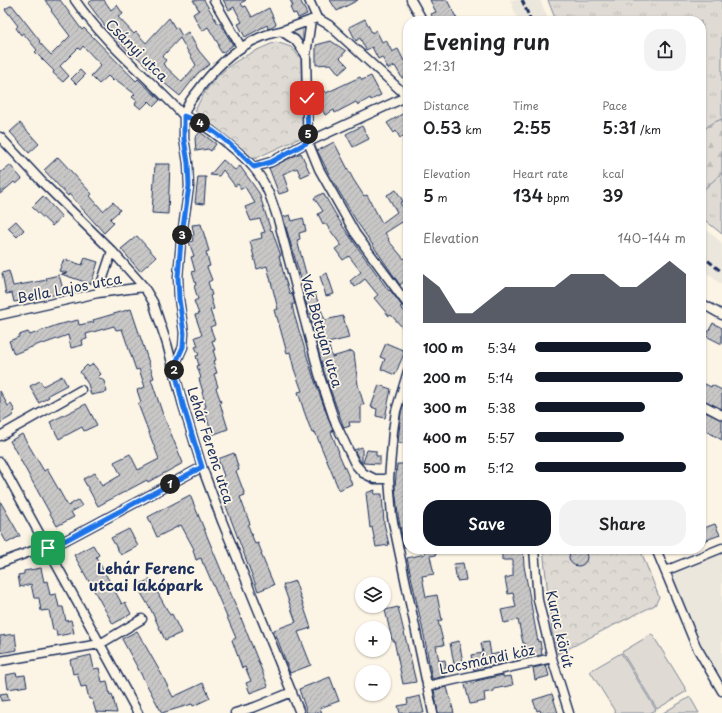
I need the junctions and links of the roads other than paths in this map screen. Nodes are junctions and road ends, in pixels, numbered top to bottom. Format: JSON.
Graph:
{"nodes":[{"id":1,"x":74,"y":0,"type":"edge"},
{"id":2,"x":214,"y":0,"type":"edge"},
{"id":3,"x":309,"y":0,"type":"edge"},
{"id":4,"x":411,"y":0,"type":"edge"},
{"id":5,"x":420,"y":16,"type":"edge"},
{"id":6,"x":314,"y":19,"type":"junction"},
{"id":7,"x":281,"y":31,"type":"junction"},
{"id":8,"x":241,"y":47,"type":"junction"},
{"id":9,"x":306,"y":55,"type":"junction"},
{"id":10,"x":403,"y":92,"type":"edge"},
{"id":11,"x":403,"y":98,"type":"edge"},
{"id":12,"x":184,"y":116,"type":"junction"},
{"id":13,"x":0,"y":137,"type":"edge"},
{"id":14,"x":308,"y":142,"type":"junction"},
{"id":15,"x":254,"y":167,"type":"junction"},
{"id":16,"x":112,"y":251,"type":"junction"},
{"id":17,"x":144,"y":287,"type":"junction"},
{"id":18,"x":98,"y":293,"type":"junction"},
{"id":19,"x":403,"y":298,"type":"edge"},
{"id":20,"x":706,"y":306,"type":"edge"},
{"id":21,"x":0,"y":315,"type":"edge"},
{"id":22,"x":722,"y":315,"type":"edge"},
{"id":23,"x":174,"y":367,"type":"junction"},
{"id":24,"x":403,"y":388,"type":"edge"},
{"id":25,"x":82,"y":390,"type":"dead end"},
{"id":26,"x":706,"y":407,"type":"edge"},
{"id":27,"x":722,"y":415,"type":"edge"},
{"id":28,"x":0,"y":436,"type":"edge"},
{"id":29,"x":0,"y":462,"type":"edge"},
{"id":30,"x":202,"y":467,"type":"junction"},
{"id":31,"x":389,"y":479,"type":"junction"},
{"id":32,"x":48,"y":548,"type":"junction"},
{"id":33,"x":722,"y":548,"type":"edge"},
{"id":34,"x":534,"y":554,"type":"edge"},
{"id":35,"x":658,"y":554,"type":"edge"},
{"id":36,"x":0,"y":563,"type":"edge"},
{"id":37,"x":665,"y":571,"type":"junction"},
{"id":38,"x":142,"y":619,"type":"dead end"},
{"id":39,"x":100,"y":644,"type":"junction"},
{"id":40,"x":552,"y":658,"type":"junction"},
{"id":41,"x":0,"y":661,"type":"edge"},
{"id":42,"x":427,"y":686,"type":"junction"},
{"id":43,"x":722,"y":691,"type":"edge"},
{"id":44,"x":292,"y":692,"type":"junction"},
{"id":45,"x":138,"y":713,"type":"edge"},
{"id":46,"x":235,"y":713,"type":"edge"},
{"id":47,"x":300,"y":713,"type":"edge"},
{"id":48,"x":433,"y":713,"type":"edge"},
{"id":49,"x":569,"y":713,"type":"edge"}],
"edges":[{"from":1,"to":12,"type":"street","name":"Csányi utca"},
{"from":2,"to":8,"type":"street"},
{"from":3,"to":6,"type":"street"},
{"from":4,"to":5,"type":"street"},
{"from":6,"to":7,"type":"street"},
{"from":6,"to":9,"type":"street"},
{"from":6,"to":10,"type":"street"},
{"from":7,"to":8,"type":"street"},
{"from":7,"to":9,"type":"street"},
{"from":8,"to":12,"type":"street"},
{"from":9,"to":14,"type":"street"},
{"from":11,"to":14,"type":"street"},
{"from":12,"to":15,"type":"street","name":"Vak Bottyán utca"},
{"from":12,"to":23,"type":"street"},
{"from":13,"to":16,"type":"street","name":"Lehár Ferenc utca"},
{"from":14,"to":15,"type":"street"},
{"from":14,"to":19,"type":"street"},
{"from":15,"to":31,"type":"street","name":"Vak Bottyán utca"},
{"from":16,"to":17,"type":"street","name":"Lehár Ferenc utca"},
{"from":16,"to":18,"type":"street"},
{"from":17,"to":18,"type":"street","name":"Bella Lajos utca"},
{"from":17,"to":23,"type":"street","name":"Lehár Ferenc utca"},
{"from":18,"to":21,"type":"street","name":"Bella Lajos utca"},
{"from":20,"to":22,"type":"street"},
{"from":23,"to":30,"type":"street","name":"Lehár Ferenc utca"},
{"from":24,"to":31,"type":"street"},
{"from":25,"to":28,"type":"street"},
{"from":26,"to":27,"type":"street"},
{"from":29,"to":32,"type":"street"},
{"from":30,"to":32,"type":"street"},
{"from":30,"to":44,"type":"street","name":"Lehár Ferenc utca"},
{"from":31,"to":42,"type":"street"},
{"from":32,"to":36,"type":"street"},
{"from":32,"to":39,"type":"street"},
{"from":33,"to":37,"type":"street"},
{"from":34,"to":40,"type":"street","name":"Kuruc körút"},
{"from":35,"to":37,"type":"street"},
{"from":37,"to":43,"type":"street"},
{"from":38,"to":39,"type":"street"},
{"from":39,"to":41,"type":"street"},
{"from":39,"to":45,"type":"street"},
{"from":40,"to":42,"type":"street","name":"Locsmándi köz"},
{"from":40,"to":49,"type":"street","name":"Kuruc körút"},
{"from":42,"to":48,"type":"street"},
{"from":44,"to":46,"type":"street"},
{"from":44,"to":47,"type":"street","name":"Lehár Ferenc utca"}]}
